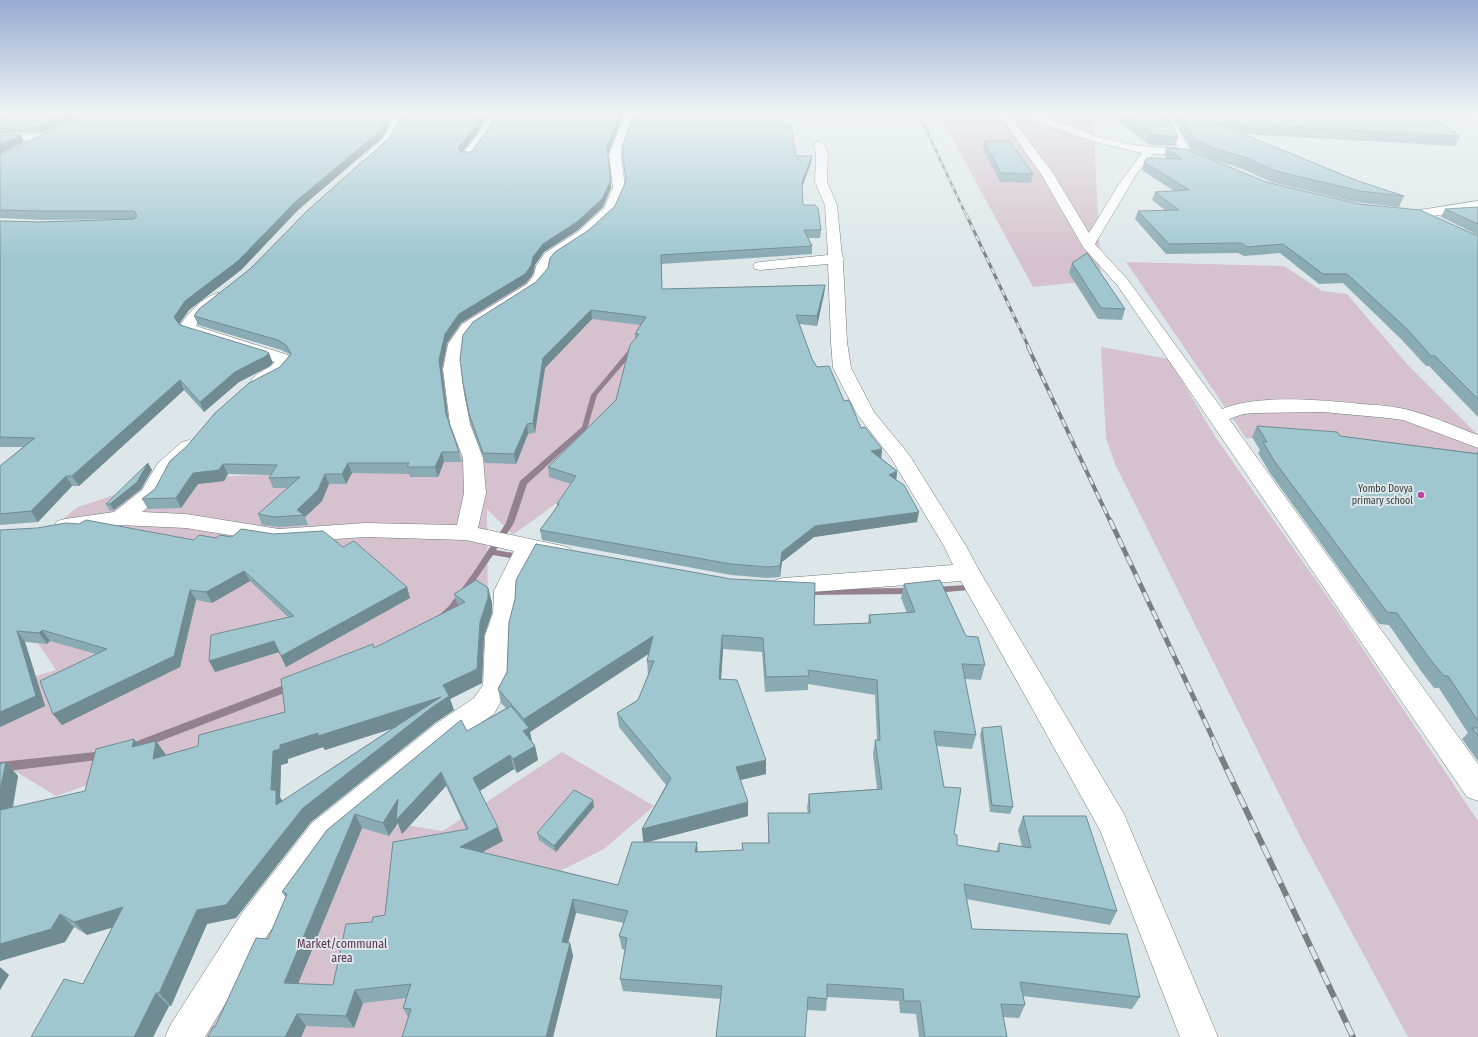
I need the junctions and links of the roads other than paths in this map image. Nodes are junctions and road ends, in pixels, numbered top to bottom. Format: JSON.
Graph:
{"nodes":[{"id":1,"x":365,"y":160,"type":"edge"},
{"id":2,"x":616,"y":160,"type":"edge"},
{"id":3,"x":821,"y":160,"type":"edge"},
{"id":4,"x":1038,"y":160,"type":"edge"},
{"id":5,"x":1142,"y":160,"type":"edge"},
{"id":6,"x":1203,"y":160,"type":"edge"},
{"id":7,"x":1219,"y":167,"type":"edge"},
{"id":8,"x":354,"y":170,"type":"edge"},
{"id":9,"x":1478,"y":205,"type":"edge"},
{"id":10,"x":1406,"y":212,"type":"edge"},
{"id":11,"x":1420,"y":214,"type":"junction"},
{"id":12,"x":1436,"y":223,"type":"edge"},
{"id":13,"x":1088,"y":244,"type":"junction"},
{"id":14,"x":837,"y":259,"type":"junction"},
{"id":15,"x":760,"y":266,"type":"dead end"},
{"id":16,"x":232,"y":287,"type":"edge"},
{"id":17,"x":246,"y":387,"type":"edge"},
{"id":18,"x":1218,"y":417,"type":"junction"},
{"id":19,"x":199,"y":434,"type":"edge"},
{"id":20,"x":1478,"y":442,"type":"edge"},
{"id":21,"x":120,"y":518,"type":"junction"},
{"id":22,"x":44,"y":530,"type":"edge"},
{"id":23,"x":466,"y":533,"type":"junction"},
{"id":24,"x":528,"y":547,"type":"junction"},
{"id":25,"x":581,"y":557,"type":"edge"},
{"id":26,"x":968,"y":572,"type":"junction"},
{"id":27,"x":767,"y":587,"type":"edge"},
{"id":28,"x":1478,"y":788,"type":"edge"},
{"id":29,"x":184,"y":1037,"type":"edge"},
{"id":30,"x":1199,"y":1037,"type":"edge"}],
"edges":[{"from":1,"to":8,"type":"street"},
{"from":2,"to":23,"type":"street"},
{"from":3,"to":14,"type":"street"},
{"from":4,"to":13,"type":"street"},
{"from":5,"to":13,"type":"street"},
{"from":6,"to":7,"type":"street"},
{"from":9,"to":11,"type":"street"},
{"from":10,"to":11,"type":"street"},
{"from":11,"to":12,"type":"street"},
{"from":13,"to":18,"type":"street"},
{"from":14,"to":15,"type":"street"},
{"from":14,"to":26,"type":"street"},
{"from":16,"to":17,"type":"street"},
{"from":18,"to":20,"type":"street"},
{"from":18,"to":28,"type":"street"},
{"from":19,"to":21,"type":"street"},
{"from":21,"to":22,"type":"street"},
{"from":21,"to":23,"type":"street"},
{"from":23,"to":24,"type":"street"},
{"from":24,"to":25,"type":"street"},
{"from":24,"to":29,"type":"street"},
{"from":26,"to":27,"type":"street"},
{"from":26,"to":30,"type":"street"}]}
